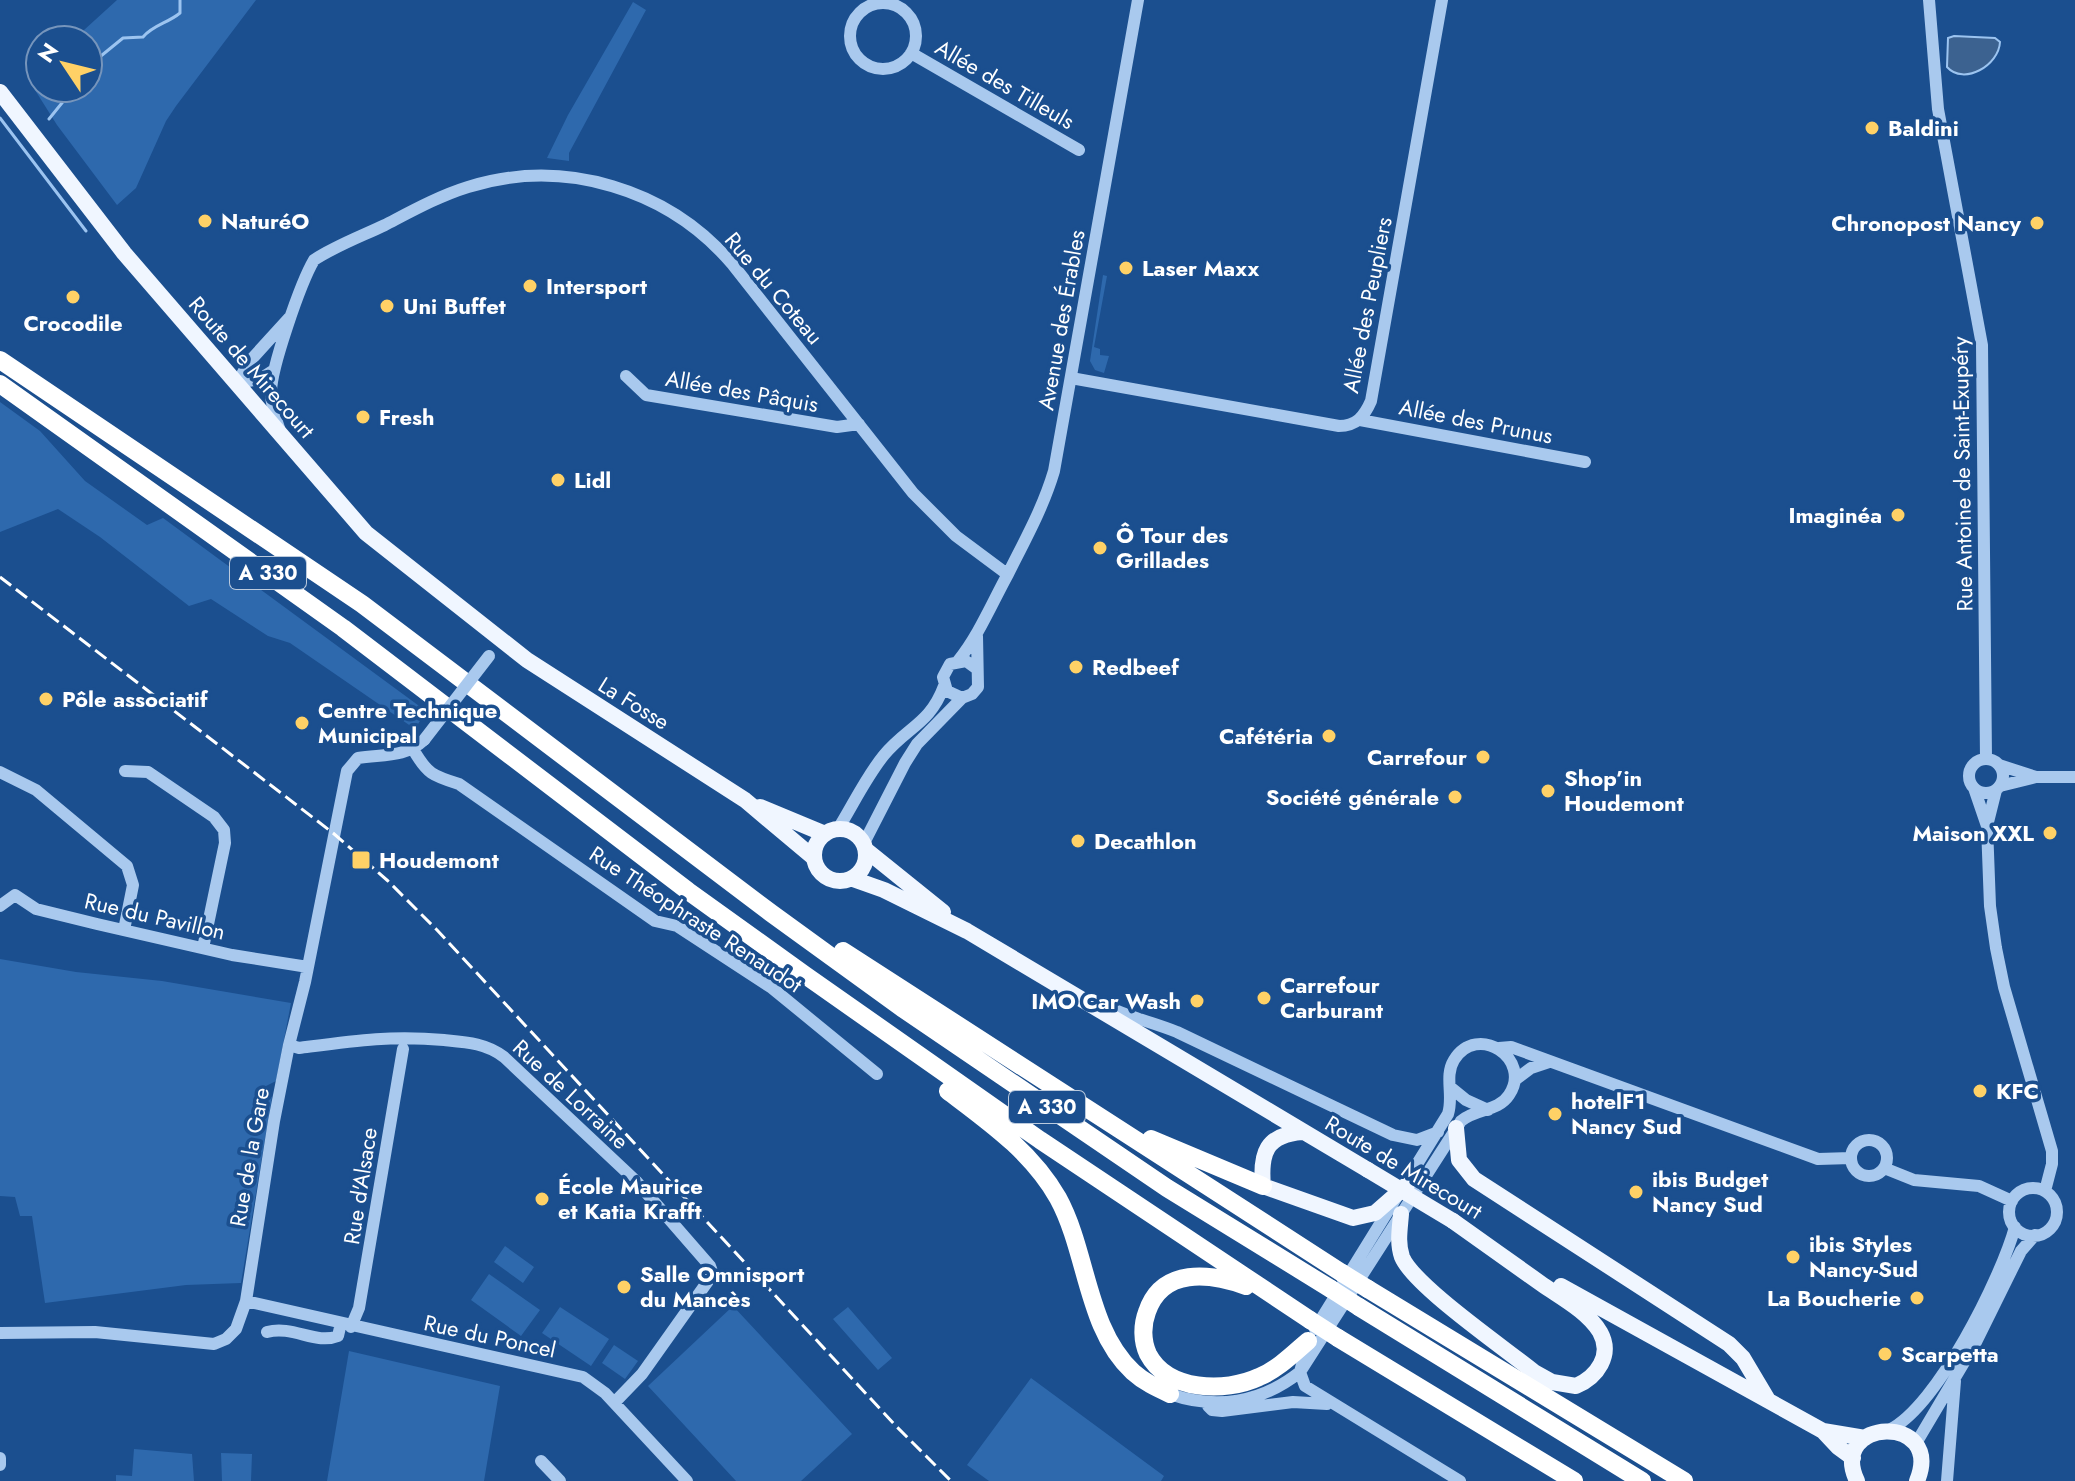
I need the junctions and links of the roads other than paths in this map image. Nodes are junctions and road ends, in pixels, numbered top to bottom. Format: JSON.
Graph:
{"nodes":[{"id":1,"x":1138,"y":0,"type":"edge"},
{"id":2,"x":1442,"y":0,"type":"edge"},
{"id":3,"x":1929,"y":0,"type":"edge"},
{"id":4,"x":911,"y":53,"type":"junction"},
{"id":5,"x":0,"y":92,"type":"edge"},
{"id":6,"x":1079,"y":150,"type":"dead end"},
{"id":7,"x":293,"y":312,"type":"junction"},
{"id":8,"x":0,"y":360,"type":"edge"},
{"id":9,"x":249,"y":362,"type":"junction"},
{"id":10,"x":222,"y":364,"type":"junction"},
{"id":11,"x":274,"y":370,"type":"junction"},
{"id":12,"x":626,"y":376,"type":"dead end"},
{"id":13,"x":1071,"y":378,"type":"junction"},
{"id":14,"x":237,"y":383,"type":"junction"},
{"id":15,"x":0,"y":384,"type":"edge"},
{"id":16,"x":1360,"y":420,"type":"junction"},
{"id":17,"x":859,"y":424,"type":"junction"},
{"id":18,"x":281,"y":434,"type":"junction"},
{"id":19,"x":1585,"y":462,"type":"dead end"},
{"id":20,"x":1007,"y":574,"type":"junction"},
{"id":21,"x":978,"y":633,"type":"junction"},
{"id":22,"x":502,"y":641,"type":"junction"},
{"id":23,"x":958,"y":661,"type":"junction"},
{"id":24,"x":977,"y":669,"type":"junction"},
{"id":25,"x":944,"y":686,"type":"junction"},
{"id":26,"x":962,"y":698,"type":"junction"},
{"id":27,"x":413,"y":749,"type":"junction"},
{"id":28,"x":1986,"y":759,"type":"junction"},
{"id":29,"x":1999,"y":765,"type":"junction"},
{"id":30,"x":125,"y":771,"type":"dead end"},
{"id":31,"x":0,"y":772,"type":"edge"},
{"id":32,"x":2036,"y":777,"type":"junction"},
{"id":33,"x":2075,"y":777,"type":"edge"},
{"id":34,"x":1974,"y":788,"type":"junction"},
{"id":35,"x":1998,"y":788,"type":"junction"},
{"id":36,"x":745,"y":800,"type":"junction"},
{"id":37,"x":1987,"y":826,"type":"junction"},
{"id":38,"x":831,"y":832,"type":"junction"},
{"id":39,"x":865,"y":846,"type":"junction"},
{"id":40,"x":814,"y":858,"type":"junction"},
{"id":41,"x":853,"y":879,"type":"junction"},
{"id":42,"x":0,"y":906,"type":"edge"},
{"id":43,"x":771,"y":913,"type":"junction"},
{"id":44,"x":124,"y":930,"type":"junction"},
{"id":45,"x":967,"y":931,"type":"junction"},
{"id":46,"x":203,"y":948,"type":"junction"},
{"id":47,"x":308,"y":967,"type":"junction"},
{"id":48,"x":1069,"y":993,"type":"junction"},
{"id":49,"x":289,"y":1045,"type":"junction"},
{"id":50,"x":1499,"y":1048,"type":"junction"},
{"id":51,"x":403,"y":1049,"type":"dead end"},
{"id":52,"x":922,"y":1059,"type":"junction"},
{"id":53,"x":1549,"y":1062,"type":"junction"},
{"id":54,"x":877,"y":1074,"type":"dead end"},
{"id":55,"x":1037,"y":1075,"type":"junction"},
{"id":56,"x":1515,"y":1080,"type":"junction"},
{"id":57,"x":1450,"y":1087,"type":"junction"},
{"id":58,"x":1488,"y":1110,"type":"junction"},
{"id":59,"x":1456,"y":1128,"type":"junction"},
{"id":60,"x":1302,"y":1132,"type":"junction"},
{"id":61,"x":1438,"y":1132,"type":"junction"},
{"id":62,"x":1851,"y":1158,"type":"junction"},
{"id":63,"x":1884,"y":1168,"type":"junction"},
{"id":64,"x":1407,"y":1185,"type":"junction"},
{"id":65,"x":1263,"y":1186,"type":"junction"},
{"id":66,"x":2045,"y":1191,"type":"junction"},
{"id":67,"x":2012,"y":1201,"type":"junction"},
{"id":68,"x":1401,"y":1214,"type":"junction"},
{"id":69,"x":1453,"y":1221,"type":"junction"},
{"id":70,"x":2015,"y":1227,"type":"junction"},
{"id":71,"x":2035,"y":1235,"type":"junction"},
{"id":72,"x":1274,"y":1296,"type":"junction"},
{"id":73,"x":246,"y":1301,"type":"junction"},
{"id":74,"x":346,"y":1325,"type":"junction"},
{"id":75,"x":267,"y":1332,"type":"dead end"},
{"id":76,"x":0,"y":1333,"type":"edge"},
{"id":77,"x":1309,"y":1350,"type":"junction"},
{"id":78,"x":1300,"y":1372,"type":"junction"},
{"id":79,"x":1955,"y":1376,"type":"junction"},
{"id":80,"x":1314,"y":1393,"type":"junction"},
{"id":81,"x":1170,"y":1394,"type":"joint"},
{"id":82,"x":1769,"y":1401,"type":"junction"},
{"id":83,"x":615,"y":1402,"type":"junction"},
{"id":84,"x":1206,"y":1404,"type":"junction"},
{"id":85,"x":1332,"y":1404,"type":"junction"},
{"id":86,"x":1889,"y":1430,"type":"junction"},
{"id":87,"x":1823,"y":1431,"type":"junction"},
{"id":88,"x":1865,"y":1438,"type":"junction"},
{"id":89,"x":1915,"y":1445,"type":"junction"},
{"id":90,"x":0,"y":1458,"type":"edge"},
{"id":91,"x":1853,"y":1458,"type":"junction"},
{"id":92,"x":541,"y":1461,"type":"dead end"},
{"id":93,"x":0,"y":1465,"type":"edge"},
{"id":94,"x":560,"y":1481,"type":"edge"},
{"id":95,"x":687,"y":1481,"type":"edge"},
{"id":96,"x":1460,"y":1481,"type":"edge"},
{"id":97,"x":1574,"y":1481,"type":"edge"},
{"id":98,"x":1642,"y":1481,"type":"edge"},
{"id":99,"x":1684,"y":1481,"type":"edge"},
{"id":100,"x":1857,"y":1481,"type":"edge"},
{"id":101,"x":1917,"y":1481,"type":"edge"},
{"id":102,"x":1947,"y":1481,"type":"edge"}],
"edges":[{"from":1,"to":13,"type":"street","name":"Avenue des Érables"},
{"from":2,"to":16,"type":"street","name":"Allée des Peupliers"},
{"from":3,"to":28,"type":"street","name":"Rue Antoine de Saint-Exupéry"},
{"from":4,"to":4,"type":"street","name":"Allée des Tilleuls"},
{"from":4,"to":6,"type":"street","name":"Allée des Tilleuls"},
{"from":5,"to":10,"type":"main road","name":"Route de Mirecourt"},
{"from":7,"to":9,"type":"street","name":"Rue du Coteau"},
{"from":7,"to":11,"type":"street","name":"Rue du Coteau"},
{"from":7,"to":17,"type":"street","name":"Rue du Coteau"},
{"from":8,"to":43,"type":"highway","number":"A 330"},
{"from":9,"to":10,"type":"street"},
{"from":9,"to":14,"type":"street","name":"Rue du Coteau"},
{"from":10,"to":14,"type":"main road","name":"Route de Mirecourt"},
{"from":11,"to":14,"type":"street"},
{"from":11,"to":18,"type":"street","name":"Rue du Coteau"},
{"from":12,"to":17,"type":"street","name":"Allée des Pâquis"},
{"from":13,"to":16,"type":"street","name":"Allée des Peupliers"},
{"from":13,"to":20,"type":"street","name":"Avenue des Érables"},
{"from":14,"to":18,"type":"main road","name":"Route de Mirecourt"},
{"from":15,"to":52,"type":"highway","number":"A 330"},
{"from":16,"to":19,"type":"street","name":"Allée des Prunus"},
{"from":17,"to":20,"type":"street","name":"Rue du Coteau"},
{"from":18,"to":22,"type":"main road","name":"Route de Mirecourt"},
{"from":20,"to":21,"type":"street","name":"Avenue des Érables"},
{"from":21,"to":23,"type":"street","name":"Avenue des Érables"},
{"from":21,"to":24,"type":"street","name":"Avenue des Érables"},
{"from":22,"to":27,"type":"street","bridge":true},
{"from":22,"to":36,"type":"main road","name":"La Fosse"},
{"from":23,"to":24,"type":"street"},
{"from":23,"to":25,"type":"street"},
{"from":24,"to":26,"type":"street"},
{"from":25,"to":26,"type":"street"},
{"from":25,"to":38,"type":"street"},
{"from":26,"to":39,"type":"street"},
{"from":27,"to":47,"type":"street","name":"Rue de la Gare"},
{"from":27,"to":54,"type":"street","name":"Rue Théophraste Renaudot"},
{"from":28,"to":29,"type":"street"},
{"from":28,"to":34,"type":"street"},
{"from":29,"to":32,"type":"street"},
{"from":29,"to":35,"type":"street"},
{"from":30,"to":46,"type":"street"},
{"from":31,"to":44,"type":"street"},
{"from":32,"to":33,"type":"street"},
{"from":32,"to":35,"type":"street"},
{"from":34,"to":35,"type":"street"},
{"from":34,"to":37,"type":"street"},
{"from":35,"to":37,"type":"street"},
{"from":36,"to":38,"type":"main road","name":"La Fosse"},
{"from":36,"to":40,"type":"main road","name":"La Fosse"},
{"from":37,"to":66,"type":"street"},
{"from":38,"to":39,"type":"main road"},
{"from":38,"to":40,"type":"main road"},
{"from":39,"to":41,"type":"main road"},
{"from":39,"to":45,"type":"main road","name":"Route de Mirecourt"},
{"from":40,"to":41,"type":"main road"},
{"from":41,"to":45,"type":"main road","name":"Route de Mirecourt"},
{"from":42,"to":44,"type":"street","name":"Rue du Pavillon"},
{"from":43,"to":55,"type":"highway"},
{"from":43,"to":98,"type":"highway","number":"A 330","bridge":true},
{"from":44,"to":46,"type":"street","name":"Rue du Pavillon"},
{"from":45,"to":48,"type":"main road","name":"Route de Mirecourt"},
{"from":46,"to":47,"type":"street","name":"Rue du Pavillon"},
{"from":47,"to":49,"type":"street","name":"Rue de la Gare"},
{"from":48,"to":60,"type":"main road","name":"Route de Mirecourt"},
{"from":48,"to":61,"type":"street"},
{"from":49,"to":73,"type":"street","name":"Rue de la Gare"},
{"from":49,"to":83,"type":"street","name":"Rue de Lorraine"},
{"from":50,"to":53,"type":"street"},
{"from":50,"to":56,"type":"street"},
{"from":50,"to":57,"type":"street"},
{"from":51,"to":74,"type":"street","name":"Rue d'Alsace"},
{"from":52,"to":72,"type":"highway","number":"A 330"},
{"from":52,"to":81,"type":"highway"},
{"from":53,"to":56,"type":"street"},
{"from":53,"to":62,"type":"street"},
{"from":55,"to":65,"type":"highway"},
{"from":55,"to":99,"type":"highway","bridge":true},
{"from":56,"to":58,"type":"street"},
{"from":57,"to":58,"type":"street"},
{"from":57,"to":61,"type":"street"},
{"from":58,"to":59,"type":"street"},
{"from":59,"to":68,"type":"street"},
{"from":59,"to":82,"type":"main road"},
{"from":60,"to":65,"type":"main road"},
{"from":60,"to":69,"type":"main road","name":"Route de Mirecourt","bridge":true},
{"from":61,"to":64,"type":"street"},
{"from":62,"to":63,"type":"street"},
{"from":62,"to":63,"type":"street"},
{"from":63,"to":67,"type":"street"},
{"from":64,"to":65,"type":"main road"},
{"from":64,"to":77,"type":"street"},
{"from":66,"to":67,"type":"street"},
{"from":66,"to":71,"type":"street"},
{"from":67,"to":70,"type":"street"},
{"from":68,"to":69,"type":"main road"},
{"from":68,"to":77,"type":"street"},
{"from":69,"to":82,"type":"main road","name":"Route de Mirecourt"},
{"from":70,"to":71,"type":"street"},
{"from":70,"to":86,"type":"street"},
{"from":71,"to":79,"type":"street"},
{"from":72,"to":77,"type":"highway"},
{"from":72,"to":97,"type":"highway","number":"A 330","bridge":true},
{"from":73,"to":74,"type":"street","name":"Rue du Poncel"},
{"from":73,"to":76,"type":"street","name":"Rue de la Gare"},
{"from":74,"to":75,"type":"street"},
{"from":74,"to":83,"type":"street","name":"Rue du Poncel"},
{"from":77,"to":78,"type":"street"},
{"from":77,"to":80,"type":"street"},
{"from":78,"to":80,"type":"street"},
{"from":78,"to":84,"type":"street"},
{"from":79,"to":89,"type":"street"},
{"from":79,"to":102,"type":"street"},
{"from":80,"to":85,"type":"street"},
{"from":81,"to":84,"type":"street"},
{"from":82,"to":87,"type":"main road","name":"Route de Mirecourt"},
{"from":83,"to":95,"type":"street","name":"Rue du Poncel"},
{"from":84,"to":85,"type":"street"},
{"from":85,"to":96,"type":"street"},
{"from":86,"to":88,"type":"main road"},
{"from":86,"to":89,"type":"main road"},
{"from":87,"to":88,"type":"main road","name":"Route de Mirecourt"},
{"from":87,"to":91,"type":"main road","name":"Route de Mirecourt"},
{"from":88,"to":91,"type":"main road"},
{"from":89,"to":101,"type":"main road"},
{"from":90,"to":93,"type":"street"},
{"from":91,"to":100,"type":"main road"},
{"from":92,"to":94,"type":"street"}]}
